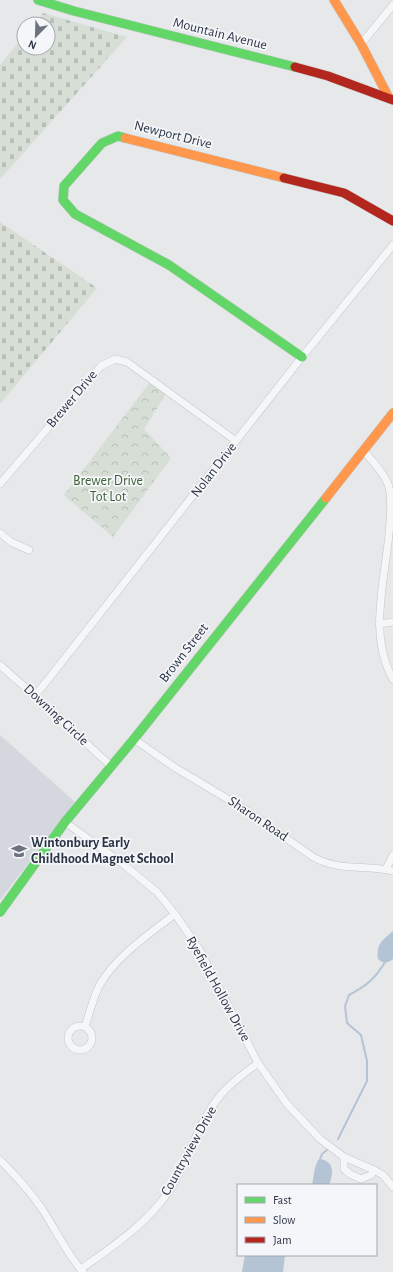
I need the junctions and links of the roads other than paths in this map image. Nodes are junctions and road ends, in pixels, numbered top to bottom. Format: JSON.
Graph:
{"nodes":[{"id":1,"x":38,"y":0,"type":"edge"},
{"id":2,"x":334,"y":0,"type":"edge"},
{"id":3,"x":393,"y":5,"type":"edge"},
{"id":4,"x":361,"y":44,"type":"junction"},
{"id":5,"x":391,"y":99,"type":"edge"},
{"id":6,"x":393,"y":221,"type":"edge"},
{"id":7,"x":393,"y":245,"type":"edge"},
{"id":8,"x":302,"y":357,"type":"junction"},
{"id":9,"x":393,"y":413,"type":"edge"},
{"id":10,"x":236,"y":441,"type":"junction"},
{"id":11,"x":363,"y":450,"type":"junction"},
{"id":12,"x":0,"y":484,"type":"edge"},
{"id":13,"x":0,"y":533,"type":"edge"},
{"id":14,"x":29,"y":550,"type":"dead end"},
{"id":15,"x":393,"y":622,"type":"edge"},
{"id":16,"x":380,"y":624,"type":"junction"},
{"id":17,"x":0,"y":665,"type":"edge"},
{"id":18,"x":393,"y":679,"type":"edge"},
{"id":19,"x":35,"y":696,"type":"junction"},
{"id":20,"x":134,"y":739,"type":"junction"},
{"id":21,"x":111,"y":766,"type":"junction"},
{"id":22,"x":65,"y":822,"type":"junction"},
{"id":23,"x":393,"y":855,"type":"edge"},
{"id":24,"x":389,"y":870,"type":"edge"},
{"id":25,"x":0,"y":912,"type":"edge"},
{"id":26,"x":174,"y":914,"type":"junction"},
{"id":27,"x":86,"y":1027,"type":"dead end"},
{"id":28,"x":258,"y":1063,"type":"junction"},
{"id":29,"x":344,"y":1157,"type":"junction"},
{"id":30,"x":0,"y":1160,"type":"edge"},
{"id":31,"x":374,"y":1170,"type":"junction"},
{"id":32,"x":393,"y":1187,"type":"edge"},
{"id":33,"x":82,"y":1271,"type":"edge"}],
"edges":[{"from":1,"to":5,"type":"street","name":"Mountain Avenue"},
{"from":2,"to":4,"type":"street"},
{"from":3,"to":4,"type":"street"},
{"from":4,"to":5,"type":"street"},
{"from":6,"to":8,"type":"street","name":"Newport Drive"},
{"from":7,"to":8,"type":"street","name":"Nolan Drive"},
{"from":8,"to":10,"type":"street","name":"Nolan Drive"},
{"from":9,"to":11,"type":"street","name":"Brown Street"},
{"from":10,"to":12,"type":"street","name":"Brewer Drive"},
{"from":10,"to":19,"type":"street","name":"Nolan Drive"},
{"from":11,"to":16,"type":"street"},
{"from":11,"to":20,"type":"street","name":"Brown Street"},
{"from":13,"to":14,"type":"street"},
{"from":15,"to":16,"type":"street"},
{"from":16,"to":18,"type":"street"},
{"from":17,"to":19,"type":"street","name":"Downing Circle"},
{"from":19,"to":21,"type":"street","name":"Downing Circle"},
{"from":20,"to":21,"type":"street","name":"Brown Street"},
{"from":20,"to":24,"type":"street","name":"Sharon Road"},
{"from":21,"to":22,"type":"street","name":"Brown Street"},
{"from":22,"to":25,"type":"street","name":"Brown Street"},
{"from":22,"to":26,"type":"street","name":"Ryefield Hollow Drive"},
{"from":23,"to":24,"type":"street"},
{"from":26,"to":27,"type":"street"},
{"from":26,"to":28,"type":"street","name":"Ryefield Hollow Drive"},
{"from":28,"to":29,"type":"street","name":"Ryefield Hollow Drive"},
{"from":28,"to":33,"type":"street","name":"Countryview Drive"},
{"from":29,"to":31,"type":"street","name":"Ryefield Hollow Drive"},
{"from":29,"to":31,"type":"street"},
{"from":30,"to":33,"type":"street"},
{"from":31,"to":32,"type":"street","name":"Ryefield Hollow Drive"}]}
